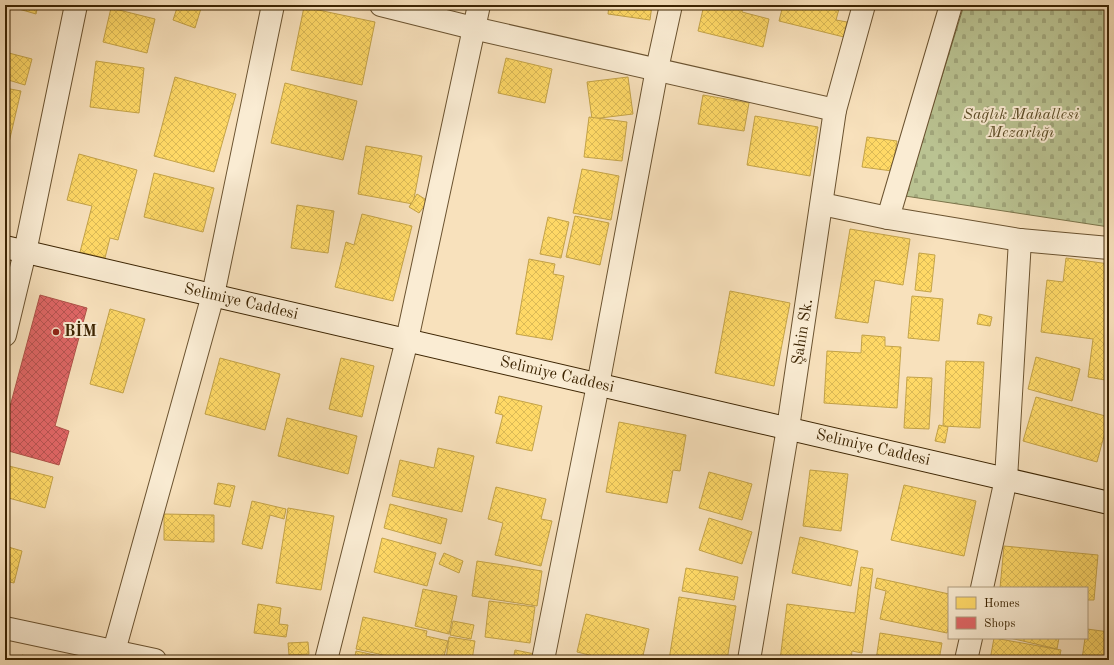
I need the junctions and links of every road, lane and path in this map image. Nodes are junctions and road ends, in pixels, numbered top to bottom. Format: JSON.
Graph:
{"nodes":[{"id":1,"x":76,"y":5,"type":"edge"},
{"id":2,"x":273,"y":5,"type":"edge"},
{"id":3,"x":381,"y":5,"type":"edge"},
{"id":4,"x":479,"y":5,"type":"edge"},
{"id":5,"x":671,"y":5,"type":"edge"},
{"id":6,"x":864,"y":5,"type":"edge"},
{"id":7,"x":951,"y":5,"type":"edge"},
{"id":8,"x":473,"y":28,"type":"junction"},
{"id":9,"x":657,"y":69,"type":"junction"},
{"id":10,"x":835,"y":110,"type":"junction"},
{"id":11,"x":822,"y":204,"type":"junction"},
{"id":12,"x":888,"y":218,"type":"junction"},
{"id":13,"x":1020,"y":240,"type":"junction"},
{"id":14,"x":1109,"y":248,"type":"edge"},
{"id":15,"x":15,"y":249,"type":"edge"},
{"id":16,"x":213,"y":295,"type":"junction"},
{"id":17,"x":5,"y":335,"type":"edge"},
{"id":18,"x":407,"y":340,"type":"junction"},
{"id":19,"x":598,"y":385,"type":"junction"},
{"id":20,"x":788,"y":428,"type":"junction"},
{"id":21,"x":1006,"y":479,"type":"junction"},
{"id":22,"x":1109,"y":503,"type":"edge"},
{"id":23,"x":982,"y":587,"type":"edge"},
{"id":24,"x":5,"y":628,"type":"edge"},
{"id":25,"x":971,"y":639,"type":"edge"},
{"id":26,"x":114,"y":651,"type":"junction"},
{"id":27,"x":155,"y":660,"type":"edge"},
{"id":28,"x":326,"y":660,"type":"edge"},
{"id":29,"x":543,"y":660,"type":"edge"},
{"id":30,"x":749,"y":660,"type":"edge"},
{"id":31,"x":966,"y":660,"type":"edge"}],
"edges":[{"from":1,"to":15,"type":"street"},
{"from":2,"to":16,"type":"street"},
{"from":3,"to":8,"type":"street"},
{"from":4,"to":8,"type":"street"},
{"from":5,"to":9,"type":"street"},
{"from":6,"to":10,"type":"street","name":"Şahin Sk."},
{"from":7,"to":12,"type":"street"},
{"from":8,"to":9,"type":"street"},
{"from":8,"to":18,"type":"street"},
{"from":9,"to":10,"type":"street"},
{"from":9,"to":19,"type":"street"},
{"from":10,"to":11,"type":"street","name":"Şahin Sk."},
{"from":11,"to":12,"type":"street"},
{"from":11,"to":20,"type":"street","name":"Şahin Sk."},
{"from":12,"to":13,"type":"street"},
{"from":13,"to":14,"type":"street"},
{"from":13,"to":21,"type":"street"},
{"from":15,"to":16,"type":"street","name":"Selimiye Caddesi"},
{"from":15,"to":17,"type":"street"},
{"from":16,"to":18,"type":"street","name":"Selimiye Caddesi"},
{"from":16,"to":26,"type":"street"},
{"from":18,"to":19,"type":"street","name":"Selimiye Caddesi"},
{"from":18,"to":28,"type":"street"},
{"from":19,"to":20,"type":"street","name":"Selimiye Caddesi"},
{"from":19,"to":29,"type":"street"},
{"from":20,"to":21,"type":"street","name":"Selimiye Caddesi"},
{"from":20,"to":30,"type":"street","name":"Şahin Sk."},
{"from":21,"to":22,"type":"street","name":"Selimiye Caddesi"},
{"from":21,"to":23,"type":"street"},
{"from":24,"to":26,"type":"street"},
{"from":25,"to":31,"type":"street"},
{"from":26,"to":27,"type":"street"}]}
